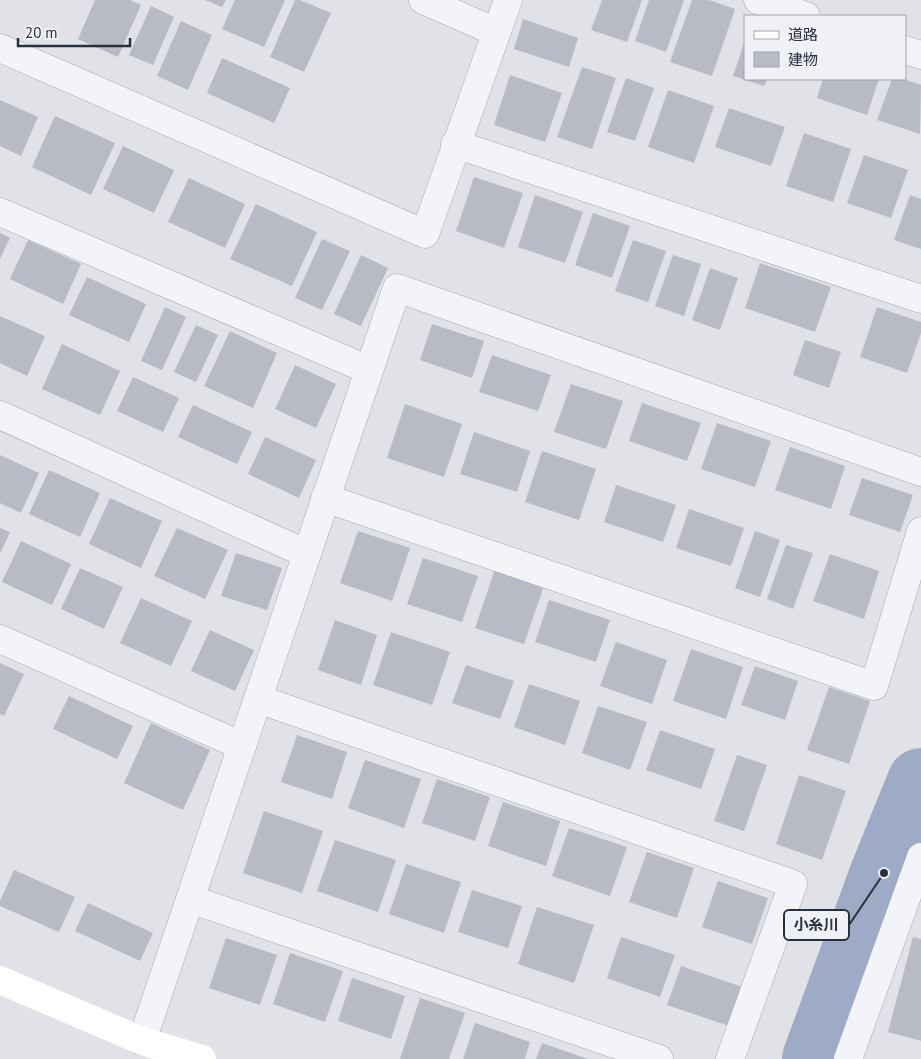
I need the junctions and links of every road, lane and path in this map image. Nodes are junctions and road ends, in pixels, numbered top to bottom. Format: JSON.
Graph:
{"nodes":[{"id":1,"x":423,"y":0,"type":"edge"},
{"id":2,"x":508,"y":0,"type":"edge"},
{"id":3,"x":758,"y":0,"type":"edge"},
{"id":4,"x":803,"y":15,"type":"edge"},
{"id":5,"x":496,"y":32,"type":"junction"},
{"id":6,"x":0,"y":48,"type":"edge"},
{"id":7,"x":906,"y":50,"type":"edge"},
{"id":8,"x":921,"y":56,"type":"edge"},
{"id":9,"x":455,"y":144,"type":"junction"},
{"id":10,"x":0,"y":212,"type":"edge"},
{"id":11,"x":921,"y":299,"type":"edge"},
{"id":12,"x":369,"y":370,"type":"junction"},
{"id":13,"x":0,"y":415,"type":"edge"},
{"id":14,"x":921,"y":472,"type":"edge"},
{"id":15,"x":325,"y":498,"type":"junction"},
{"id":16,"x":921,"y":530,"type":"edge"},
{"id":17,"x":306,"y":554,"type":"junction"},
{"id":18,"x":0,"y":639,"type":"edge"},
{"id":19,"x":258,"y":699,"type":"junction"},
{"id":20,"x":242,"y":746,"type":"junction"},
{"id":21,"x":921,"y":857,"type":"edge"},
{"id":22,"x":190,"y":899,"type":"junction"},
{"id":23,"x":0,"y":980,"type":"edge"},
{"id":24,"x":142,"y":1040,"type":"junction"},
{"id":25,"x":202,"y":1059,"type":"edge"},
{"id":26,"x":659,"y":1059,"type":"edge"},
{"id":27,"x":730,"y":1059,"type":"edge"},
{"id":28,"x":848,"y":1059,"type":"edge"}],
"edges":[{"from":1,"to":5,"type":"street"},
{"from":2,"to":5,"type":"street"},
{"from":3,"to":4,"type":"street"},
{"from":5,"to":9,"type":"street"},
{"from":6,"to":9,"type":"street"},
{"from":7,"to":8,"type":"street"},
{"from":9,"to":11,"type":"street"},
{"from":10,"to":12,"type":"street"},
{"from":12,"to":14,"type":"street"},
{"from":12,"to":15,"type":"street"},
{"from":13,"to":17,"type":"street"},
{"from":15,"to":16,"type":"street"},
{"from":15,"to":17,"type":"street"},
{"from":17,"to":19,"type":"street"},
{"from":18,"to":20,"type":"street"},
{"from":19,"to":20,"type":"street"},
{"from":19,"to":27,"type":"street"},
{"from":20,"to":22,"type":"street"},
{"from":21,"to":28,"type":"street"},
{"from":22,"to":24,"type":"street"},
{"from":22,"to":26,"type":"street"},
{"from":23,"to":24,"type":"street"},
{"from":24,"to":25,"type":"street"}]}
